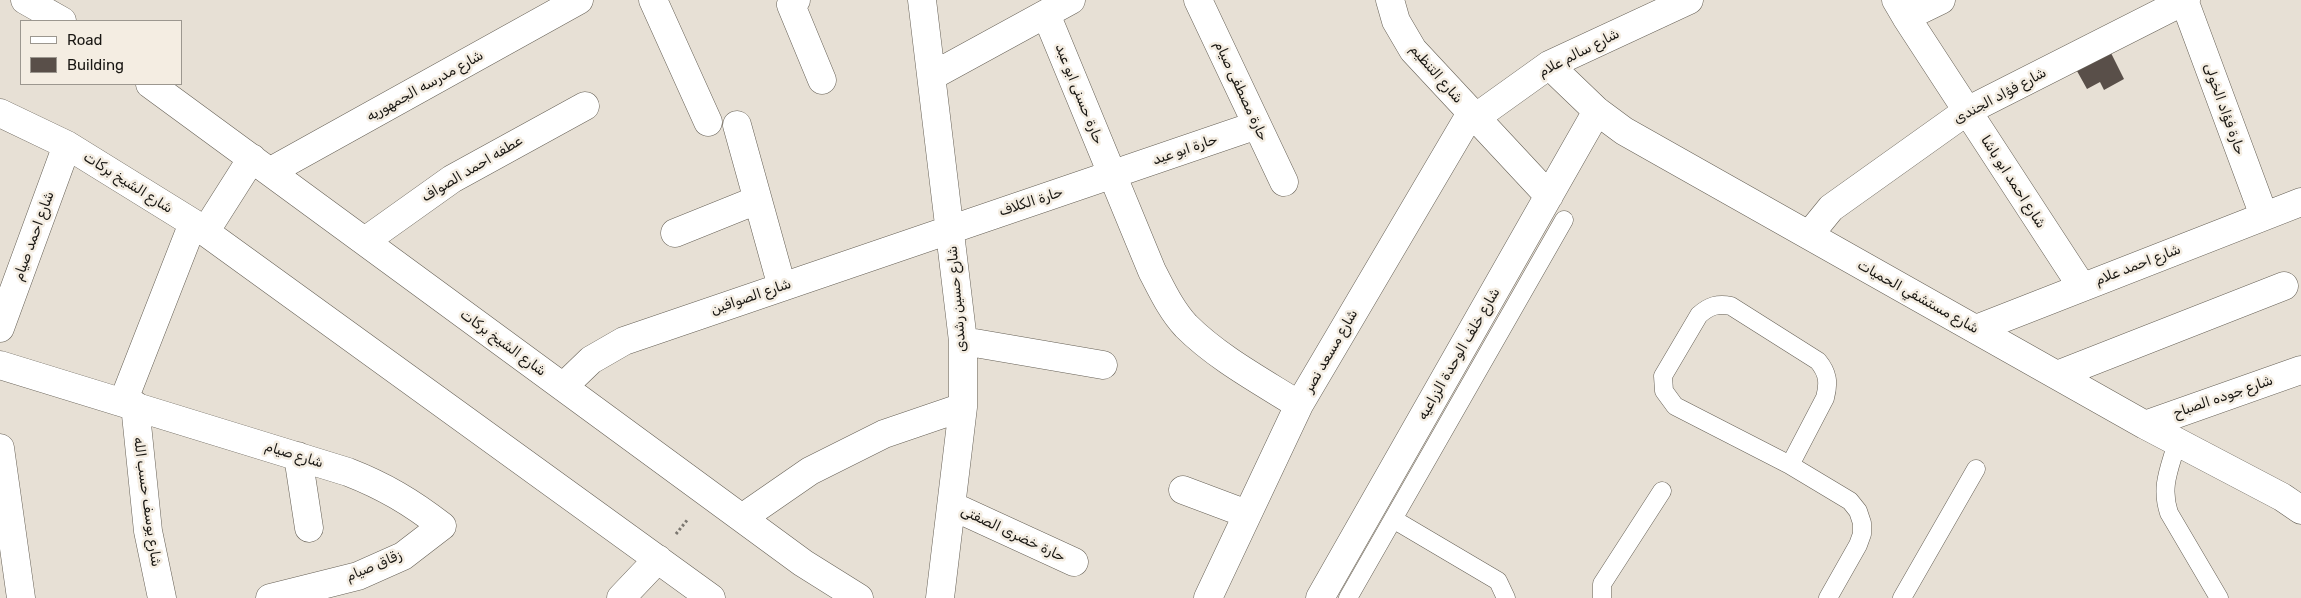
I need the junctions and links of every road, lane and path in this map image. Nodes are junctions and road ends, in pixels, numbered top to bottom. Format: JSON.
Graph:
{"nodes":[{"id":1,"x":25,"y":0,"type":"edge"},
{"id":2,"x":579,"y":0,"type":"edge"},
{"id":3,"x":653,"y":0,"type":"edge"},
{"id":4,"x":796,"y":0,"type":"edge"},
{"id":5,"x":922,"y":0,"type":"edge"},
{"id":6,"x":1071,"y":0,"type":"edge"},
{"id":7,"x":1198,"y":0,"type":"edge"},
{"id":8,"x":1390,"y":0,"type":"edge"},
{"id":9,"x":1689,"y":0,"type":"edge"},
{"id":10,"x":1941,"y":0,"type":"edge"},
{"id":11,"x":2185,"y":0,"type":"edge"},
{"id":12,"x":1901,"y":9,"type":"edge"},
{"id":13,"x":1046,"y":14,"type":"junction"},
{"id":14,"x":60,"y":20,"type":"edge"},
{"id":15,"x":1549,"y":65,"type":"junction"},
{"id":16,"x":932,"y":76,"type":"junction"},
{"id":17,"x":822,"y":80,"type":"dead end"},
{"id":18,"x":151,"y":85,"type":"edge"},
{"id":19,"x":585,"y":106,"type":"dead end"},
{"id":20,"x":1597,"y":111,"type":"junction"},
{"id":21,"x":1967,"y":111,"type":"junction"},
{"id":22,"x":0,"y":113,"type":"edge"},
{"id":23,"x":1473,"y":116,"type":"junction"},
{"id":24,"x":708,"y":122,"type":"dead end"},
{"id":25,"x":737,"y":125,"type":"dead end"},
{"id":26,"x":1257,"y":125,"type":"junction"},
{"id":27,"x":67,"y":145,"type":"junction"},
{"id":28,"x":262,"y":165,"type":"junction"},
{"id":29,"x":1112,"y":175,"type":"junction"},
{"id":30,"x":1284,"y":182,"type":"dead end"},
{"id":31,"x":1549,"y":196,"type":"junction"},
{"id":32,"x":757,"y":200,"type":"junction"},
{"id":33,"x":2301,"y":202,"type":"edge"},
{"id":34,"x":2264,"y":216,"type":"junction"},
{"id":35,"x":1564,"y":220,"type":"dead end"},
{"id":36,"x":199,"y":227,"type":"junction"},
{"id":37,"x":950,"y":228,"type":"junction"},
{"id":38,"x":675,"y":233,"type":"dead end"},
{"id":39,"x":1810,"y":236,"type":"junction"},
{"id":40,"x":365,"y":241,"type":"junction"},
{"id":41,"x":2284,"y":286,"type":"dead end"},
{"id":42,"x":782,"y":287,"type":"junction"},
{"id":43,"x":2082,"y":287,"type":"junction"},
{"id":44,"x":0,"y":328,"type":"edge"},
{"id":45,"x":1976,"y":329,"type":"junction"},
{"id":46,"x":963,"y":341,"type":"junction"},
{"id":47,"x":0,"y":365,"type":"edge"},
{"id":48,"x":1103,"y":365,"type":"dead end"},
{"id":49,"x":2301,"y":370,"type":"edge"},
{"id":50,"x":2057,"y":375,"type":"junction"},
{"id":51,"x":563,"y":387,"type":"junction"},
{"id":52,"x":129,"y":403,"type":"junction"},
{"id":53,"x":1299,"y":405,"type":"junction"},
{"id":54,"x":963,"y":407,"type":"junction"},
{"id":55,"x":2144,"y":424,"type":"junction"},
{"id":56,"x":2178,"y":442,"type":"junction"},
{"id":57,"x":0,"y":448,"type":"edge"},
{"id":58,"x":298,"y":456,"type":"junction"},
{"id":59,"x":1790,"y":465,"type":"junction"},
{"id":60,"x":1976,"y":470,"type":"dead end"},
{"id":61,"x":1183,"y":490,"type":"dead end"},
{"id":62,"x":1662,"y":492,"type":"dead end"},
{"id":63,"x":707,"y":493,"type":"junction"},
{"id":64,"x":952,"y":506,"type":"junction"},
{"id":65,"x":2301,"y":510,"type":"edge"},
{"id":66,"x":1247,"y":514,"type":"junction"},
{"id":67,"x":742,"y":518,"type":"junction"},
{"id":68,"x":1393,"y":519,"type":"junction"},
{"id":69,"x":442,"y":526,"type":"joint"},
{"id":70,"x":309,"y":528,"type":"dead end"},
{"id":71,"x":658,"y":559,"type":"junction"},
{"id":72,"x":1074,"y":562,"type":"dead end"},
{"id":73,"x":15,"y":597,"type":"edge"},
{"id":74,"x":162,"y":598,"type":"edge"},
{"id":75,"x":270,"y":598,"type":"edge"},
{"id":76,"x":621,"y":598,"type":"edge"},
{"id":77,"x":711,"y":598,"type":"edge"},
{"id":78,"x":859,"y":598,"type":"edge"},
{"id":79,"x":940,"y":598,"type":"edge"},
{"id":80,"x":1208,"y":598,"type":"edge"},
{"id":81,"x":1320,"y":598,"type":"edge"},
{"id":82,"x":1348,"y":598,"type":"edge"},
{"id":83,"x":1506,"y":598,"type":"edge"},
{"id":84,"x":1602,"y":598,"type":"edge"},
{"id":85,"x":1828,"y":598,"type":"edge"},
{"id":86,"x":1902,"y":598,"type":"edge"},
{"id":87,"x":2219,"y":598,"type":"edge"}],
"edges":[{"from":1,"to":14,"type":"street"},
{"from":2,"to":28,"type":"street","name":"شارع مدرسه الجمهوريه"},
{"from":3,"to":24,"type":"street"},
{"from":4,"to":17,"type":"street"},
{"from":5,"to":16,"type":"street","name":"شارع حسين رشدى"},
{"from":6,"to":13,"type":"street"},
{"from":7,"to":26,"type":"street","name":"حارة مصطفى صيام"},
{"from":8,"to":23,"type":"street","name":"شارع التنظيم"},
{"from":9,"to":15,"type":"street","name":"شارع سالم علام"},
{"from":10,"to":12,"type":"street"},
{"from":11,"to":21,"type":"street","name":"شارع فؤاد الجندى"},
{"from":11,"to":34,"type":"street","name":"حارة فؤاد الخولى"},
{"from":12,"to":21,"type":"street","name":"شارع احمد ابو باشا"},
{"from":13,"to":16,"type":"street"},
{"from":13,"to":29,"type":"street","name":"حارة حسنى ابو عبد"},
{"from":15,"to":20,"type":"street","name":"شارع مستشفي الحميات"},
{"from":15,"to":23,"type":"street","name":"شارع سالم علام"},
{"from":16,"to":37,"type":"street","name":"شارع حسين رشدى"},
{"from":18,"to":28,"type":"street","name":"شارع الشيخ بركات"},
{"from":19,"to":40,"type":"street","name":"عطفه احمد الصواف"},
{"from":20,"to":31,"type":"street","name":"شارع خلف الوحدة الزراعيه"},
{"from":20,"to":39,"type":"street","name":"شارع مستشفي الحميات"},
{"from":21,"to":39,"type":"street","name":"شارع فؤاد الجندى"},
{"from":21,"to":43,"type":"street","name":"شارع احمد ابو باشا"},
{"from":22,"to":27,"type":"street","name":"شارع الشيخ بركات"},
{"from":23,"to":31,"type":"street","name":"شارع التنظيم"},
{"from":23,"to":53,"type":"street","name":"شارع مسعد نصر"},
{"from":25,"to":32,"type":"street"},
{"from":26,"to":29,"type":"street","name":"حارة ابو عيد"},
{"from":26,"to":30,"type":"street","name":"حارة مصطفى صيام"},
{"from":27,"to":36,"type":"street","name":"شارع الشيخ بركات"},
{"from":27,"to":44,"type":"street","name":"شارع احمد صيام"},
{"from":28,"to":36,"type":"street","name":"شارع يوسف حسب الله"},
{"from":28,"to":40,"type":"street","name":"شارع الشيخ بركات"},
{"from":29,"to":37,"type":"street","name":"حارة الكلاف"},
{"from":29,"to":53,"type":"street","name":"حارة حسنى ابو عبد"},
{"from":31,"to":81,"type":"street","name":"شارع خلف الوحدة الزراعيه"},
{"from":32,"to":38,"type":"street"},
{"from":32,"to":42,"type":"street"},
{"from":33,"to":34,"type":"street","name":"شارع احمد علام"},
{"from":34,"to":43,"type":"street","name":"شارع احمد علام"},
{"from":35,"to":68,"type":"lane"},
{"from":36,"to":52,"type":"street","name":"شارع يوسف حسب الله"},
{"from":36,"to":71,"type":"street","name":"شارع الشيخ بركات"},
{"from":37,"to":42,"type":"street","name":"شارع الصوافين"},
{"from":37,"to":46,"type":"street","name":"شارع حسين رشدى"},
{"from":39,"to":45,"type":"street","name":"شارع مستشفي الحميات"},
{"from":40,"to":51,"type":"street","name":"شارع الشيخ بركات"},
{"from":41,"to":50,"type":"street"},
{"from":42,"to":51,"type":"street","name":"شارع الصوافين"},
{"from":43,"to":45,"type":"street","name":"شارع احمد علام"},
{"from":45,"to":50,"type":"street","name":"شارع مستشفي الحميات"},
{"from":46,"to":48,"type":"street"},
{"from":46,"to":54,"type":"street","name":"شارع حسين رشدى"},
{"from":47,"to":52,"type":"street","name":"شارع صيام"},
{"from":49,"to":55,"type":"street","name":"شارع جوده الصباح"},
{"from":50,"to":55,"type":"street","name":"شارع مستشفي الحميات"},
{"from":51,"to":63,"type":"street","name":"شارع الشيخ بركات"},
{"from":52,"to":58,"type":"street","name":"شارع صيام"},
{"from":52,"to":74,"type":"street","name":"شارع يوسف حسب الله"},
{"from":53,"to":66,"type":"street","name":"شارع مسعد نصر"},
{"from":54,"to":64,"type":"street","name":"شارع حسين رشدى"},
{"from":54,"to":67,"type":"street"},
{"from":55,"to":56,"type":"street","name":"شارع مستشفي الحميات"},
{"from":56,"to":65,"type":"street","name":"شارع مستشفي الحميات"},
{"from":56,"to":87,"type":"lane"},
{"from":57,"to":73,"type":"street"},
{"from":58,"to":69,"type":"street","name":"شارع صيام"},
{"from":58,"to":70,"type":"street"},
{"from":59,"to":59,"type":"lane"},
{"from":59,"to":85,"type":"lane"},
{"from":60,"to":86,"type":"lane"},
{"from":61,"to":66,"type":"street"},
{"from":62,"to":84,"type":"lane"},
{"from":63,"to":67,"type":"street","name":"شارع الشيخ بركات"},
{"from":63,"to":71,"type":"path"},
{"from":64,"to":72,"type":"street","name":"حارة خضرى الصفتى"},
{"from":64,"to":79,"type":"street","name":"شارع حسين رشدى"},
{"from":66,"to":80,"type":"street","name":"شارع مسعد نصر"},
{"from":67,"to":78,"type":"street","name":"شارع الشيخ بركات"},
{"from":68,"to":82,"type":"lane"},
{"from":68,"to":83,"type":"lane"},
{"from":69,"to":75,"type":"street","name":"زقاق صيام"},
{"from":71,"to":76,"type":"street"},
{"from":71,"to":77,"type":"street","name":"شارع الشيخ بركات"}]}
